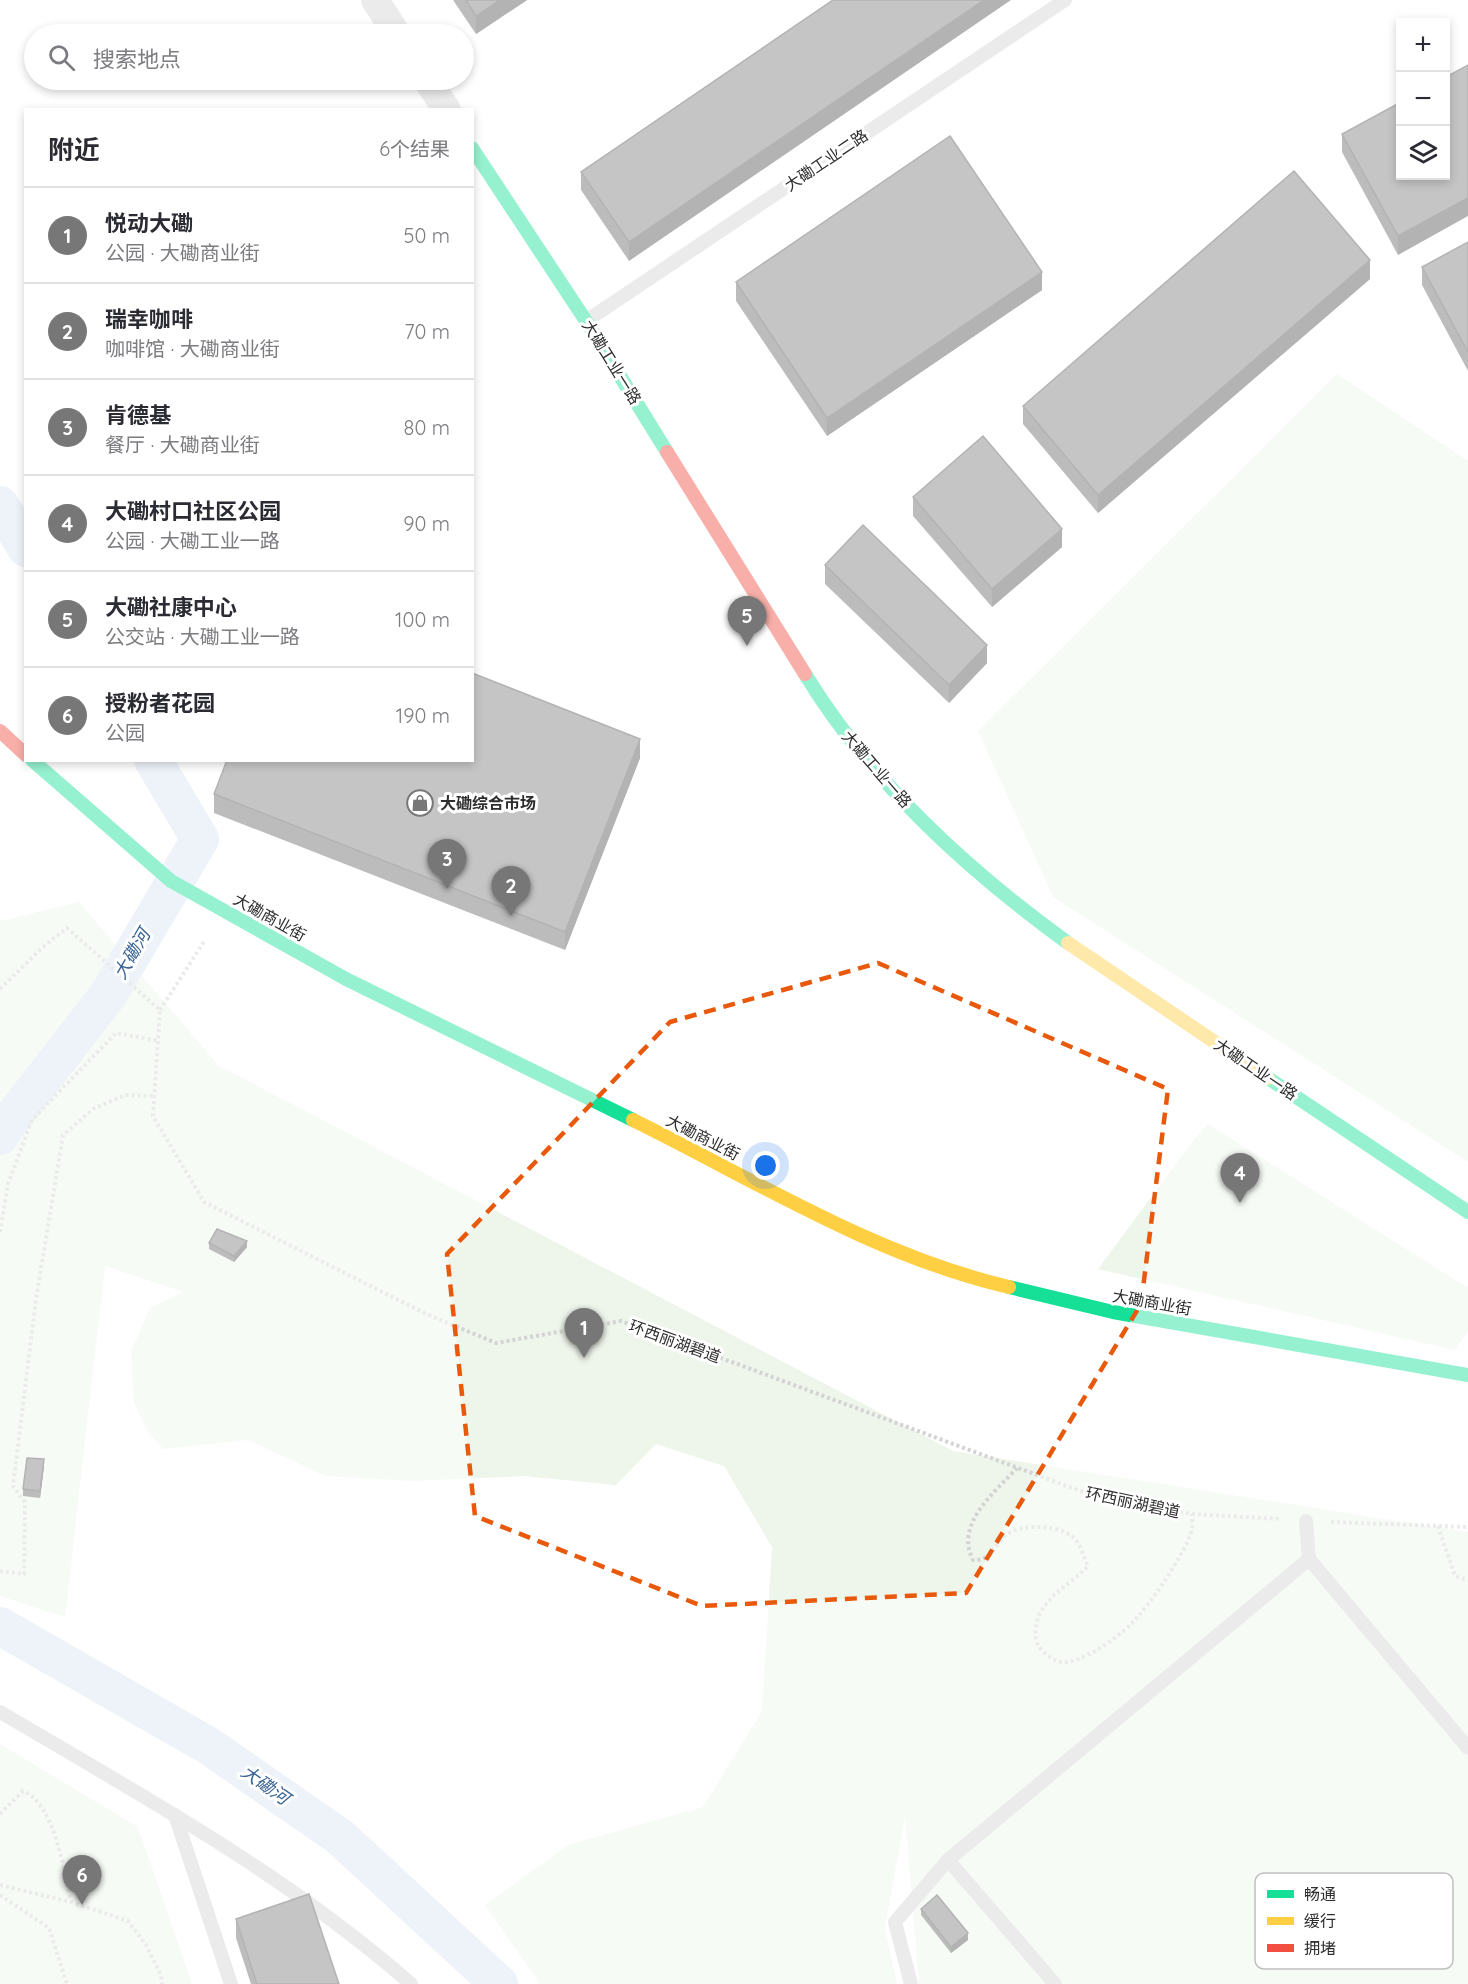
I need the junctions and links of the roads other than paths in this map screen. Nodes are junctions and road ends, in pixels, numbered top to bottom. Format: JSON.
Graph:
{"nodes":[{"id":1,"x":375,"y":0,"type":"edge"},
{"id":2,"x":1065,"y":0,"type":"edge"},
{"id":3,"x":391,"y":24,"type":"edge"},
{"id":4,"x":434,"y":90,"type":"edge"},
{"id":5,"x":446,"y":108,"type":"edge"},
{"id":6,"x":474,"y":151,"type":"edge"},
{"id":7,"x":586,"y":321,"type":"junction"},
{"id":8,"x":0,"y":731,"type":"edge"},
{"id":9,"x":24,"y":753,"type":"edge"},
{"id":10,"x":34,"y":762,"type":"edge"},
{"id":11,"x":1468,"y":1212,"type":"edge"},
{"id":12,"x":1468,"y":1375,"type":"edge"},
{"id":13,"x":1305,"y":1521,"type":"road end"},
{"id":14,"x":1309,"y":1559,"type":"junction"},
{"id":15,"x":0,"y":1712,"type":"edge"},
{"id":16,"x":1468,"y":1748,"type":"edge"},
{"id":17,"x":175,"y":1815,"type":"junction"},
{"id":18,"x":948,"y":1860,"type":"junction"},
{"id":19,"x":231,"y":1984,"type":"edge"},
{"id":20,"x":411,"y":1984,"type":"edge"},
{"id":21,"x":911,"y":1984,"type":"edge"},
{"id":22,"x":1055,"y":1984,"type":"edge"}],
"edges":[{"from":1,"to":3,"type":"street"},
{"from":2,"to":7,"type":"lane","name":"大磡工业二路"},
{"from":4,"to":5,"type":"street"},
{"from":6,"to":7,"type":"street","name":"大磡工业一路"},
{"from":7,"to":11,"type":"street","name":"大磡工业一路"},
{"from":8,"to":9,"type":"street"},
{"from":10,"to":12,"type":"street","name":"大磡商业街"},
{"from":13,"to":14,"type":"lane"},
{"from":14,"to":16,"type":"lane"},
{"from":14,"to":18,"type":"lane"},
{"from":15,"to":17,"type":"lane"},
{"from":17,"to":19,"type":"lane"},
{"from":17,"to":20,"type":"lane"},
{"from":18,"to":21,"type":"lane"},
{"from":18,"to":22,"type":"lane"}]}
